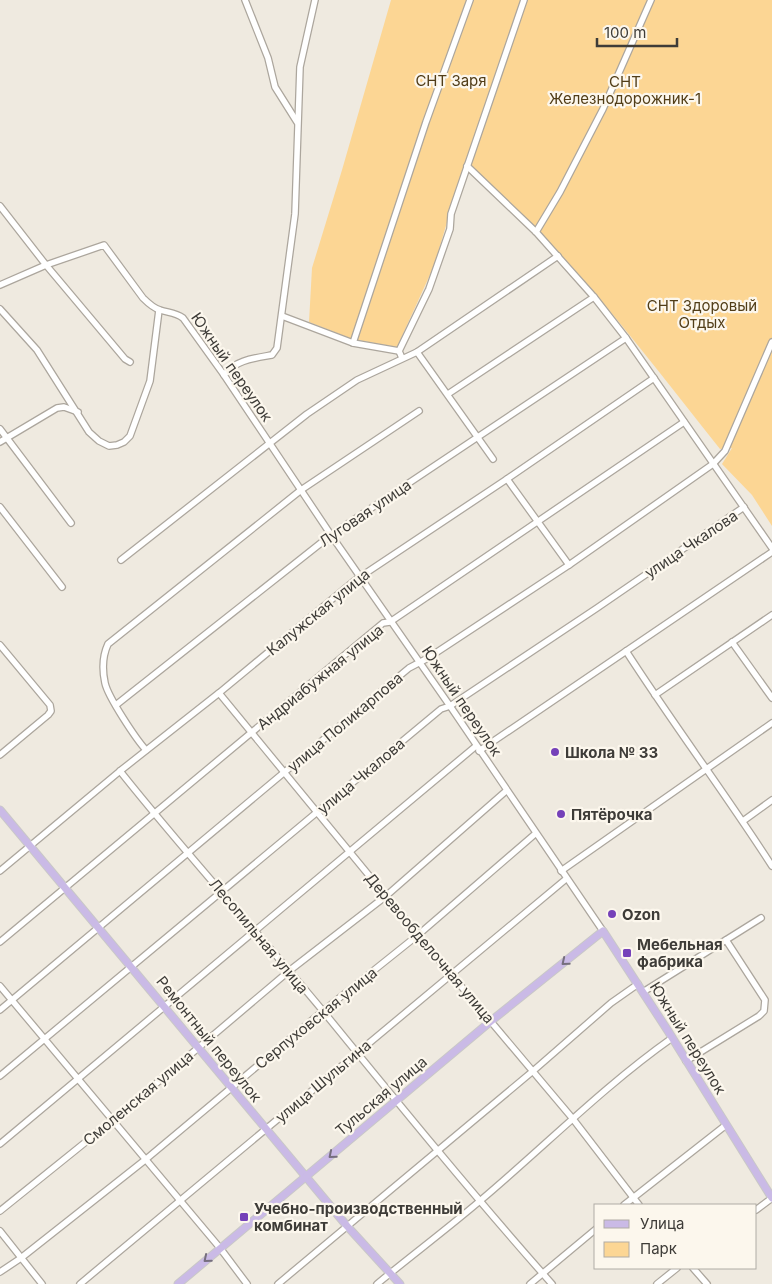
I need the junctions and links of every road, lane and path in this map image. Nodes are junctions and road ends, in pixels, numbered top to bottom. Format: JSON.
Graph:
{"nodes":[{"id":1,"x":246,"y":0,"type":"edge"},
{"id":2,"x":315,"y":0,"type":"edge"},
{"id":3,"x":470,"y":0,"type":"edge"},
{"id":4,"x":524,"y":0,"type":"edge"},
{"id":5,"x":652,"y":0,"type":"edge"},
{"id":6,"x":297,"y":122,"type":"junction"},
{"id":7,"x":466,"y":166,"type":"junction"},
{"id":8,"x":0,"y":206,"type":"edge"},
{"id":9,"x":536,"y":232,"type":"junction"},
{"id":10,"x":558,"y":256,"type":"junction"},
{"id":11,"x":46,"y":265,"type":"junction"},
{"id":12,"x":0,"y":285,"type":"edge"},
{"id":13,"x":594,"y":297,"type":"junction"},
{"id":14,"x":0,"y":309,"type":"edge"},
{"id":15,"x":159,"y":310,"type":"junction"},
{"id":16,"x":282,"y":316,"type":"junction"},
{"id":17,"x":626,"y":338,"type":"junction"},
{"id":18,"x":772,"y":342,"type":"edge"},
{"id":19,"x":353,"y":343,"type":"junction"},
{"id":20,"x":399,"y":351,"type":"junction"},
{"id":21,"x":417,"y":352,"type":"junction"},
{"id":22,"x":402,"y":358,"type":"junction"},
{"id":23,"x":130,"y":362,"type":"dead end"},
{"id":24,"x":224,"y":375,"type":"junction"},
{"id":25,"x":654,"y":378,"type":"junction"},
{"id":26,"x":448,"y":394,"type":"junction"},
{"id":27,"x":420,"y":411,"type":"dead end"},
{"id":28,"x":78,"y":412,"type":"junction"},
{"id":29,"x":684,"y":422,"type":"junction"},
{"id":30,"x":0,"y":429,"type":"edge"},
{"id":31,"x":478,"y":437,"type":"junction"},
{"id":32,"x":7,"y":438,"type":"junction"},
{"id":33,"x":0,"y":442,"type":"edge"},
{"id":34,"x":269,"y":444,"type":"junction"},
{"id":35,"x":493,"y":458,"type":"dead end"},
{"id":36,"x":714,"y":464,"type":"junction"},
{"id":37,"x":507,"y":479,"type":"junction"},
{"id":38,"x":301,"y":490,"type":"junction"},
{"id":39,"x":0,"y":507,"type":"edge"},
{"id":40,"x":744,"y":507,"type":"junction"},
{"id":41,"x":538,"y":522,"type":"junction"},
{"id":42,"x":71,"y":523,"type":"dead end"},
{"id":43,"x":331,"y":535,"type":"junction"},
{"id":44,"x":772,"y":550,"type":"edge"},
{"id":45,"x":122,"y":560,"type":"dead end"},
{"id":46,"x":569,"y":565,"type":"junction"},
{"id":47,"x":359,"y":577,"type":"junction"},
{"id":48,"x":62,"y":587,"type":"dead end"},
{"id":49,"x":772,"y":615,"type":"edge"},
{"id":50,"x":390,"y":622,"type":"junction"},
{"id":51,"x":732,"y":642,"type":"junction"},
{"id":52,"x":0,"y":645,"type":"edge"},
{"id":53,"x":626,"y":650,"type":"junction"},
{"id":54,"x":419,"y":663,"type":"junction"},
{"id":55,"x":219,"y":693,"type":"junction"},
{"id":56,"x":655,"y":695,"type":"junction"},
{"id":57,"x":772,"y":698,"type":"edge"},
{"id":58,"x":116,"y":705,"type":"junction"},
{"id":59,"x":450,"y":706,"type":"junction"},
{"id":60,"x":772,"y":723,"type":"edge"},
{"id":61,"x":252,"y":733,"type":"junction"},
{"id":62,"x":478,"y":749,"type":"junction"},
{"id":63,"x":146,"y":750,"type":"junction"},
{"id":64,"x":0,"y":755,"type":"edge"},
{"id":65,"x":706,"y":769,"type":"junction"},
{"id":66,"x":120,"y":771,"type":"junction"},
{"id":67,"x":284,"y":774,"type":"junction"},
{"id":68,"x":506,"y":791,"type":"junction"},
{"id":69,"x":772,"y":800,"type":"edge"},
{"id":70,"x":0,"y":810,"type":"edge"},
{"id":71,"x":317,"y":813,"type":"junction"},
{"id":72,"x":154,"y":814,"type":"junction"},
{"id":73,"x":743,"y":821,"type":"junction"},
{"id":74,"x":535,"y":834,"type":"junction"},
{"id":75,"x":31,"y":846,"type":"junction"},
{"id":76,"x":351,"y":852,"type":"junction"},
{"id":77,"x":188,"y":853,"type":"junction"},
{"id":78,"x":772,"y":866,"type":"edge"},
{"id":79,"x":0,"y":871,"type":"edge"},
{"id":80,"x":561,"y":871,"type":"junction"},
{"id":81,"x":566,"y":879,"type":"junction"},
{"id":82,"x":65,"y":887,"type":"junction"},
{"id":83,"x":222,"y":892,"type":"junction"},
{"id":84,"x":386,"y":896,"type":"junction"},
{"id":85,"x":762,"y":918,"type":"dead end"},
{"id":86,"x":99,"y":927,"type":"junction"},
{"id":87,"x":255,"y":932,"type":"junction"},
{"id":88,"x":602,"y":932,"type":"junction"},
{"id":89,"x":418,"y":935,"type":"junction"},
{"id":90,"x":726,"y":940,"type":"junction"},
{"id":91,"x":0,"y":942,"type":"edge"},
{"id":92,"x":132,"y":968,"type":"junction"},
{"id":93,"x":289,"y":971,"type":"junction"},
{"id":94,"x":451,"y":973,"type":"junction"},
{"id":95,"x":638,"y":984,"type":"junction"},
{"id":96,"x":0,"y":986,"type":"edge"},
{"id":97,"x":643,"y":992,"type":"junction"},
{"id":98,"x":12,"y":1000,"type":"junction"},
{"id":99,"x":165,"y":1007,"type":"junction"},
{"id":100,"x":0,"y":1010,"type":"edge"},
{"id":101,"x":323,"y":1011,"type":"junction"},
{"id":102,"x":491,"y":1022,"type":"junction"},
{"id":103,"x":672,"y":1038,"type":"junction"},
{"id":104,"x":45,"y":1040,"type":"junction"},
{"id":105,"x":198,"y":1048,"type":"junction"},
{"id":106,"x":356,"y":1052,"type":"junction"},
{"id":107,"x":686,"y":1061,"type":"junction"},
{"id":108,"x":533,"y":1071,"type":"junction"},
{"id":109,"x":0,"y":1076,"type":"edge"},
{"id":110,"x":78,"y":1080,"type":"junction"},
{"id":111,"x":230,"y":1088,"type":"junction"},
{"id":112,"x":397,"y":1101,"type":"junction"},
{"id":113,"x":573,"y":1119,"type":"junction"},
{"id":114,"x":113,"y":1120,"type":"junction"},
{"id":115,"x":726,"y":1125,"type":"junction"},
{"id":116,"x":266,"y":1129,"type":"junction"},
{"id":117,"x":0,"y":1144,"type":"edge"},
{"id":118,"x":438,"y":1151,"type":"junction"},
{"id":119,"x":145,"y":1160,"type":"junction"},
{"id":120,"x":306,"y":1176,"type":"junction"},
{"id":121,"x":633,"y":1198,"type":"junction"},
{"id":122,"x":772,"y":1198,"type":"edge"},
{"id":123,"x":180,"y":1201,"type":"junction"},
{"id":124,"x":480,"y":1201,"type":"junction"},
{"id":125,"x":625,"y":1204,"type":"edge"},
{"id":126,"x":638,"y":1204,"type":"edge"},
{"id":127,"x":757,"y":1209,"type":"edge"},
{"id":128,"x":0,"y":1211,"type":"edge"},
{"id":129,"x":347,"y":1226,"type":"junction"},
{"id":130,"x":0,"y":1231,"type":"edge"},
{"id":131,"x":594,"y":1231,"type":"edge"},
{"id":132,"x":220,"y":1248,"type":"junction"},
{"id":133,"x":21,"y":1258,"type":"junction"},
{"id":134,"x":676,"y":1269,"type":"edge"},
{"id":135,"x":694,"y":1269,"type":"edge"},
{"id":136,"x":0,"y":1272,"type":"edge"},
{"id":137,"x":390,"y":1273,"type":"junction"},
{"id":138,"x":543,"y":1274,"type":"junction"},
{"id":139,"x":42,"y":1284,"type":"edge"},
{"id":140,"x":80,"y":1284,"type":"edge"},
{"id":141,"x":178,"y":1284,"type":"edge"},
{"id":142,"x":247,"y":1284,"type":"edge"},
{"id":143,"x":278,"y":1284,"type":"edge"},
{"id":144,"x":377,"y":1284,"type":"edge"},
{"id":145,"x":400,"y":1284,"type":"edge"},
{"id":146,"x":530,"y":1284,"type":"edge"},
{"id":147,"x":552,"y":1284,"type":"edge"},
{"id":148,"x":657,"y":1284,"type":"edge"},
{"id":149,"x":707,"y":1284,"type":"edge"}],
"edges":[{"from":1,"to":6,"type":"street"},
{"from":2,"to":6,"type":"street"},
{"from":3,"to":19,"type":"street"},
{"from":4,"to":7,"type":"street"},
{"from":5,"to":9,"type":"street"},
{"from":6,"to":16,"type":"street"},
{"from":7,"to":9,"type":"street"},
{"from":7,"to":20,"type":"street"},
{"from":8,"to":11,"type":"street"},
{"from":9,"to":10,"type":"street"},
{"from":10,"to":13,"type":"street"},
{"from":10,"to":21,"type":"street"},
{"from":11,"to":12,"type":"street"},
{"from":11,"to":15,"type":"street","name":"Южный переулок"},
{"from":11,"to":23,"type":"street"},
{"from":13,"to":17,"type":"street"},
{"from":13,"to":26,"type":"street"},
{"from":14,"to":28,"type":"street"},
{"from":15,"to":24,"type":"street","name":"Южный переулок"},
{"from":15,"to":28,"type":"street"},
{"from":16,"to":19,"type":"street"},
{"from":16,"to":24,"type":"street"},
{"from":17,"to":25,"type":"street"},
{"from":17,"to":31,"type":"street","name":"Луговая улица"},
{"from":18,"to":36,"type":"street"},
{"from":19,"to":20,"type":"street"},
{"from":20,"to":22,"type":"street"},
{"from":21,"to":22,"type":"street"},
{"from":21,"to":26,"type":"street"},
{"from":22,"to":34,"type":"street"},
{"from":24,"to":34,"type":"street","name":"Южный переулок"},
{"from":25,"to":29,"type":"street"},
{"from":25,"to":37,"type":"street","name":"Калужская улица"},
{"from":26,"to":31,"type":"street"},
{"from":27,"to":38,"type":"street"},
{"from":28,"to":32,"type":"street"},
{"from":29,"to":36,"type":"street"},
{"from":29,"to":41,"type":"street","name":"Андриабужная улица"},
{"from":30,"to":32,"type":"street"},
{"from":31,"to":35,"type":"street"},
{"from":31,"to":43,"type":"street","name":"Луговая улица"},
{"from":32,"to":33,"type":"street"},
{"from":32,"to":42,"type":"street"},
{"from":34,"to":38,"type":"street","name":"Южный переулок"},
{"from":34,"to":45,"type":"street"},
{"from":36,"to":40,"type":"street"},
{"from":36,"to":46,"type":"street","name":"улица Поликарпова"},
{"from":37,"to":41,"type":"street"},
{"from":37,"to":47,"type":"street","name":"Калужская улица"},
{"from":38,"to":43,"type":"street","name":"Южный переулок"},
{"from":38,"to":58,"type":"street"},
{"from":39,"to":48,"type":"street"},
{"from":40,"to":44,"type":"street"},
{"from":40,"to":59,"type":"street","name":"улица Чкалова"},
{"from":41,"to":46,"type":"street"},
{"from":41,"to":50,"type":"street","name":"Андриабужная улица"},
{"from":43,"to":47,"type":"street","name":"Южный переулок"},
{"from":43,"to":58,"type":"street","name":"Луговая улица"},
{"from":44,"to":53,"type":"street"},
{"from":46,"to":54,"type":"street","name":"улица Поликарпова"},
{"from":47,"to":50,"type":"street","name":"Южный переулок"},
{"from":47,"to":55,"type":"street","name":"Калужская улица"},
{"from":49,"to":51,"type":"street"},
{"from":50,"to":54,"type":"street","name":"Южный переулок"},
{"from":50,"to":61,"type":"street","name":"Андриабужная улица"},
{"from":51,"to":56,"type":"street"},
{"from":51,"to":57,"type":"street"},
{"from":52,"to":64,"type":"street"},
{"from":53,"to":56,"type":"street"},
{"from":53,"to":62,"type":"street"},
{"from":54,"to":59,"type":"street","name":"Южный переулок"},
{"from":54,"to":67,"type":"street","name":"улица Поликарпова"},
{"from":55,"to":61,"type":"street","name":"Деревообделочная улица"},
{"from":55,"to":63,"type":"street","name":"Калужская улица"},
{"from":56,"to":65,"type":"street"},
{"from":58,"to":63,"type":"street"},
{"from":59,"to":62,"type":"street","name":"Южный переулок"},
{"from":59,"to":71,"type":"street","name":"улица Чкалова"},
{"from":60,"to":65,"type":"street"},
{"from":61,"to":67,"type":"street","name":"Деревообделочная улица"},
{"from":61,"to":72,"type":"street","name":"Андриабужная улица"},
{"from":62,"to":68,"type":"street","name":"Южный переулок"},
{"from":62,"to":76,"type":"street"},
{"from":63,"to":66,"type":"street","name":"Калужская улица"},
{"from":65,"to":73,"type":"street"},
{"from":65,"to":80,"type":"street"},
{"from":66,"to":72,"type":"street","name":"Лесопильная улица"},
{"from":66,"to":75,"type":"street","name":"Калужская улица"},
{"from":67,"to":71,"type":"street","name":"Деревообделочная улица"},
{"from":67,"to":77,"type":"street","name":"улица Поликарпова"},
{"from":68,"to":74,"type":"street","name":"Южный переулок"},
{"from":68,"to":84,"type":"street","name":"Смоленская улица"},
{"from":69,"to":73,"type":"street"},
{"from":70,"to":75,"type":"main road","name":"Ремонтный переулок"},
{"from":71,"to":76,"type":"street","name":"Деревообделочная улица"},
{"from":71,"to":83,"type":"street","name":"улица Чкалова"},
{"from":72,"to":77,"type":"street","name":"Лесопильная улица"},
{"from":72,"to":82,"type":"street","name":"Андриабужная улица"},
{"from":73,"to":78,"type":"street"},
{"from":74,"to":80,"type":"street","name":"Южный переулок"},
{"from":74,"to":89,"type":"street","name":"Серпуховская улица"},
{"from":75,"to":79,"type":"street","name":"Калужская улица"},
{"from":75,"to":82,"type":"main road","name":"Ремонтный переулок"},
{"from":76,"to":84,"type":"street","name":"Деревообделочная улица"},
{"from":76,"to":87,"type":"street"},
{"from":77,"to":83,"type":"street","name":"Лесопильная улица"},
{"from":77,"to":86,"type":"street","name":"улица Поликарпова"},
{"from":80,"to":81,"type":"street","name":"Южный переулок"},
{"from":81,"to":88,"type":"street","name":"Южный переулок"},
{"from":81,"to":94,"type":"street","name":"улица Шульгина"},
{"from":82,"to":86,"type":"main road","name":"Ремонтный переулок"},
{"from":82,"to":91,"type":"street","name":"Андриабужная улица"},
{"from":83,"to":87,"type":"street","name":"Лесопильная улица"},
{"from":83,"to":92,"type":"street","name":"улица Чкалова"},
{"from":84,"to":89,"type":"street","name":"Деревообделочная улица"},
{"from":84,"to":93,"type":"street","name":"Смоленская улица"},
{"from":85,"to":90,"type":"street"},
{"from":86,"to":92,"type":"main road","name":"Ремонтный переулок"},
{"from":86,"to":98,"type":"street","name":"улица Поликарпова"},
{"from":87,"to":93,"type":"street","name":"Лесопильная улица"},
{"from":87,"to":99,"type":"street"},
{"from":88,"to":95,"type":"main road","name":"Южный переулок"},
{"from":88,"to":102,"type":"main road","name":"Тульская улица","one_way":true},
{"from":89,"to":94,"type":"street","name":"Деревообделочная улица"},
{"from":89,"to":101,"type":"street","name":"Серпуховская улица"},
{"from":90,"to":97,"type":"street"},
{"from":90,"to":107,"type":"street"},
{"from":92,"to":99,"type":"main road","name":"Ремонтный переулок"},
{"from":92,"to":104,"type":"street","name":"улица Чкалова"},
{"from":93,"to":101,"type":"street","name":"Лесопильная улица"},
{"from":93,"to":105,"type":"street","name":"Смоленская улица"},
{"from":94,"to":102,"type":"street","name":"Деревообделочная улица"},
{"from":94,"to":106,"type":"street","name":"улица Шульгина"},
{"from":95,"to":97,"type":"main road","name":"Южный переулок"},
{"from":95,"to":108,"type":"street"},
{"from":96,"to":98,"type":"street"},
{"from":97,"to":103,"type":"main road","name":"Южный переулок"},
{"from":98,"to":100,"type":"street","name":"улица Поликарпова"},
{"from":98,"to":104,"type":"street"},
{"from":99,"to":105,"type":"main road","name":"Ремонтный переулок"},
{"from":99,"to":110,"type":"street"},
{"from":101,"to":106,"type":"street","name":"Лесопильная улица"},
{"from":101,"to":111,"type":"street","name":"Серпуховская улица"},
{"from":102,"to":108,"type":"street","name":"Деревообделочная улица"},
{"from":102,"to":112,"type":"main road","name":"Тульская улица"},
{"from":103,"to":107,"type":"main road","name":"Южный переулок"},
{"from":103,"to":113,"type":"street"},
{"from":104,"to":109,"type":"street","name":"улица Чкалова"},
{"from":104,"to":110,"type":"street"},
{"from":105,"to":111,"type":"main road","name":"Ремонтный переулок"},
{"from":105,"to":114,"type":"street","name":"Смоленская улица"},
{"from":106,"to":112,"type":"street","name":"Лесопильная улица"},
{"from":106,"to":116,"type":"street","name":"улица Шульгина"},
{"from":107,"to":115,"type":"main road","name":"Южный переулок"},
{"from":108,"to":113,"type":"street","name":"Деревообделочная улица"},
{"from":108,"to":118,"type":"street"},
{"from":110,"to":114,"type":"street"},
{"from":110,"to":117,"type":"street"},
{"from":111,"to":116,"type":"main road","name":"Ремонтный переулок"},
{"from":111,"to":119,"type":"street","name":"Серпуховская улица"},
{"from":112,"to":118,"type":"street","name":"Лесопильная улица"},
{"from":112,"to":120,"type":"main road","name":"Тульская улица","one_way":true},
{"from":113,"to":121,"type":"street","name":"Деревообделочная улица"},
{"from":113,"to":124,"type":"street"},
{"from":114,"to":119,"type":"street"},
{"from":114,"to":128,"type":"street","name":"Смоленская улица"},
{"from":115,"to":121,"type":"street"},
{"from":115,"to":122,"type":"main road","name":"Южный переулок"},
{"from":116,"to":120,"type":"main road","name":"Ремонтный переулок"},
{"from":116,"to":123,"type":"street","name":"улица Шульгина"},
{"from":118,"to":124,"type":"street","name":"Лесопильная улица"},
{"from":118,"to":129,"type":"street"},
{"from":119,"to":123,"type":"street"},
{"from":119,"to":133,"type":"street","name":"Серпуховская улица"},
{"from":120,"to":129,"type":"main road","name":"Ремонтный переулок"},
{"from":120,"to":132,"type":"main road","name":"Тульская улица"},
{"from":121,"to":125,"type":"street"},
{"from":121,"to":126,"type":"street","name":"Деревообделочная улица"},
{"from":122,"to":127,"type":"street"},
{"from":123,"to":132,"type":"street"},
{"from":123,"to":140,"type":"street","name":"улица Шульгина"},
{"from":124,"to":137,"type":"street"},
{"from":124,"to":138,"type":"street","name":"Лесопильная улица"},
{"from":129,"to":137,"type":"main road","name":"Ремонтный переулок"},
{"from":129,"to":143,"type":"street"},
{"from":130,"to":133,"type":"street"},
{"from":131,"to":138,"type":"street"},
{"from":132,"to":141,"type":"main road","name":"Тульская улица","one_way":true},
{"from":132,"to":142,"type":"street"},
{"from":133,"to":136,"type":"street","name":"Серпуховская улица"},
{"from":133,"to":139,"type":"street"},
{"from":134,"to":148,"type":"street"},
{"from":135,"to":149,"type":"street"},
{"from":137,"to":144,"type":"street"},
{"from":137,"to":145,"type":"main road","name":"Ремонтный переулок"},
{"from":138,"to":146,"type":"street"},
{"from":138,"to":147,"type":"street","name":"Лесопильная улица"}]}
